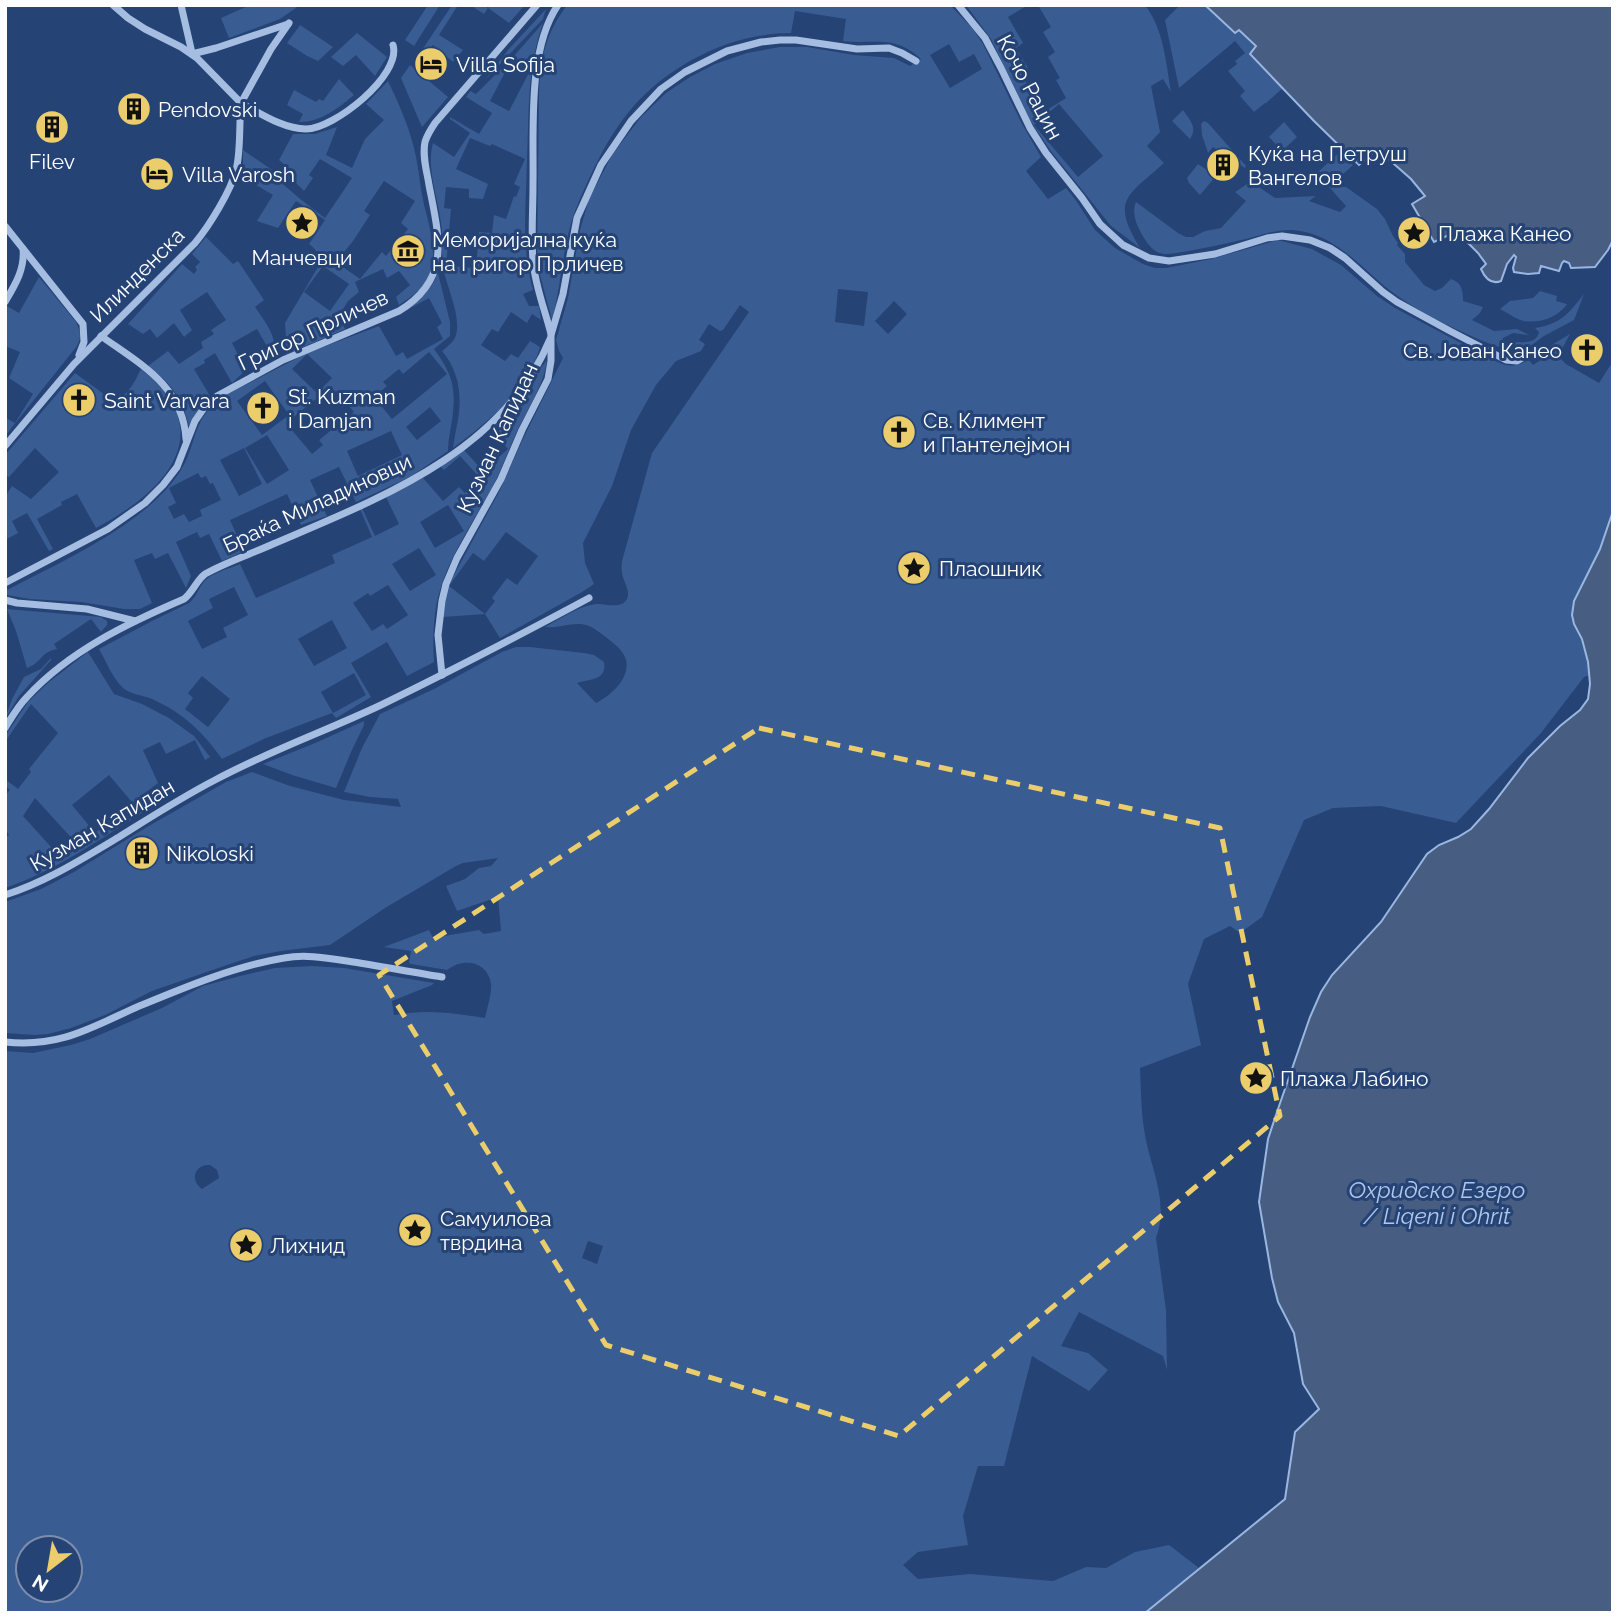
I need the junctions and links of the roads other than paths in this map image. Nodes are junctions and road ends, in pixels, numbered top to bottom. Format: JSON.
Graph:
{"nodes":[{"id":1,"x":113,"y":5,"type":"edge"},
{"id":2,"x":181,"y":5,"type":"edge"},
{"id":3,"x":531,"y":5,"type":"edge"},
{"id":4,"x":537,"y":5,"type":"edge"},
{"id":5,"x":558,"y":5,"type":"edge"},
{"id":6,"x":958,"y":5,"type":"edge"},
{"id":7,"x":524,"y":19,"type":"junction"},
{"id":8,"x":393,"y":45,"type":"dead end"},
{"id":9,"x":192,"y":54,"type":"junction"},
{"id":10,"x":916,"y":61,"type":"dead end"},
{"id":11,"x":241,"y":103,"type":"junction"},
{"id":12,"x":5,"y":226,"type":"edge"},
{"id":13,"x":23,"y":248,"type":"junction"},
{"id":14,"x":5,"y":302,"type":"edge"},
{"id":15,"x":551,"y":335,"type":"junction"},
{"id":16,"x":101,"y":336,"type":"junction"},
{"id":17,"x":1526,"y":356,"type":"dead end"},
{"id":18,"x":74,"y":364,"type":"junction"},
{"id":19,"x":5,"y":446,"type":"edge"},
{"id":20,"x":185,"y":450,"type":"junction"},
{"id":21,"x":5,"y":583,"type":"edge"},
{"id":22,"x":589,"y":598,"type":"dead end"},
{"id":23,"x":5,"y":600,"type":"edge"},
{"id":24,"x":135,"y":621,"type":"junction"},
{"id":25,"x":442,"y":675,"type":"junction"},
{"id":26,"x":5,"y":728,"type":"edge"},
{"id":27,"x":5,"y":895,"type":"edge"},
{"id":28,"x":442,"y":978,"type":"dead end"},
{"id":29,"x":5,"y":1042,"type":"edge"}],
"edges":[{"from":1,"to":9,"type":"street"},
{"from":2,"to":9,"type":"street"},
{"from":3,"to":7,"type":"street"},
{"from":4,"to":7,"type":"street","name":"Григор Прличев"},
{"from":5,"to":15,"type":"street"},
{"from":6,"to":17,"type":"street","name":"Кочо Рацин"},
{"from":7,"to":20,"type":"street","name":"Григор Прличев"},
{"from":8,"to":11,"type":"street"},
{"from":9,"to":11,"type":"street"},
{"from":9,"to":11,"type":"street","name":"Илинденска"},
{"from":10,"to":15,"type":"street","name":"Кузман Капидан"},
{"from":11,"to":16,"type":"street","name":"Илинденска"},
{"from":12,"to":13,"type":"street"},
{"from":13,"to":14,"type":"street"},
{"from":13,"to":18,"type":"street"},
{"from":15,"to":24,"type":"street","name":"Браќа Миладиновци"},
{"from":15,"to":25,"type":"street","name":"Кузман Капидан"},
{"from":16,"to":18,"type":"street","name":"Илинденска"},
{"from":16,"to":20,"type":"street"},
{"from":18,"to":19,"type":"street","name":"Илинденска"},
{"from":20,"to":21,"type":"street","name":"Григор Прличев"},
{"from":22,"to":25,"type":"street","name":"Кузман Капидан"},
{"from":23,"to":24,"type":"street"},
{"from":24,"to":26,"type":"street","name":"Браќа Миладиновци"},
{"from":25,"to":27,"type":"street","name":"Кузман Капидан"},
{"from":28,"to":29,"type":"street"}]}
